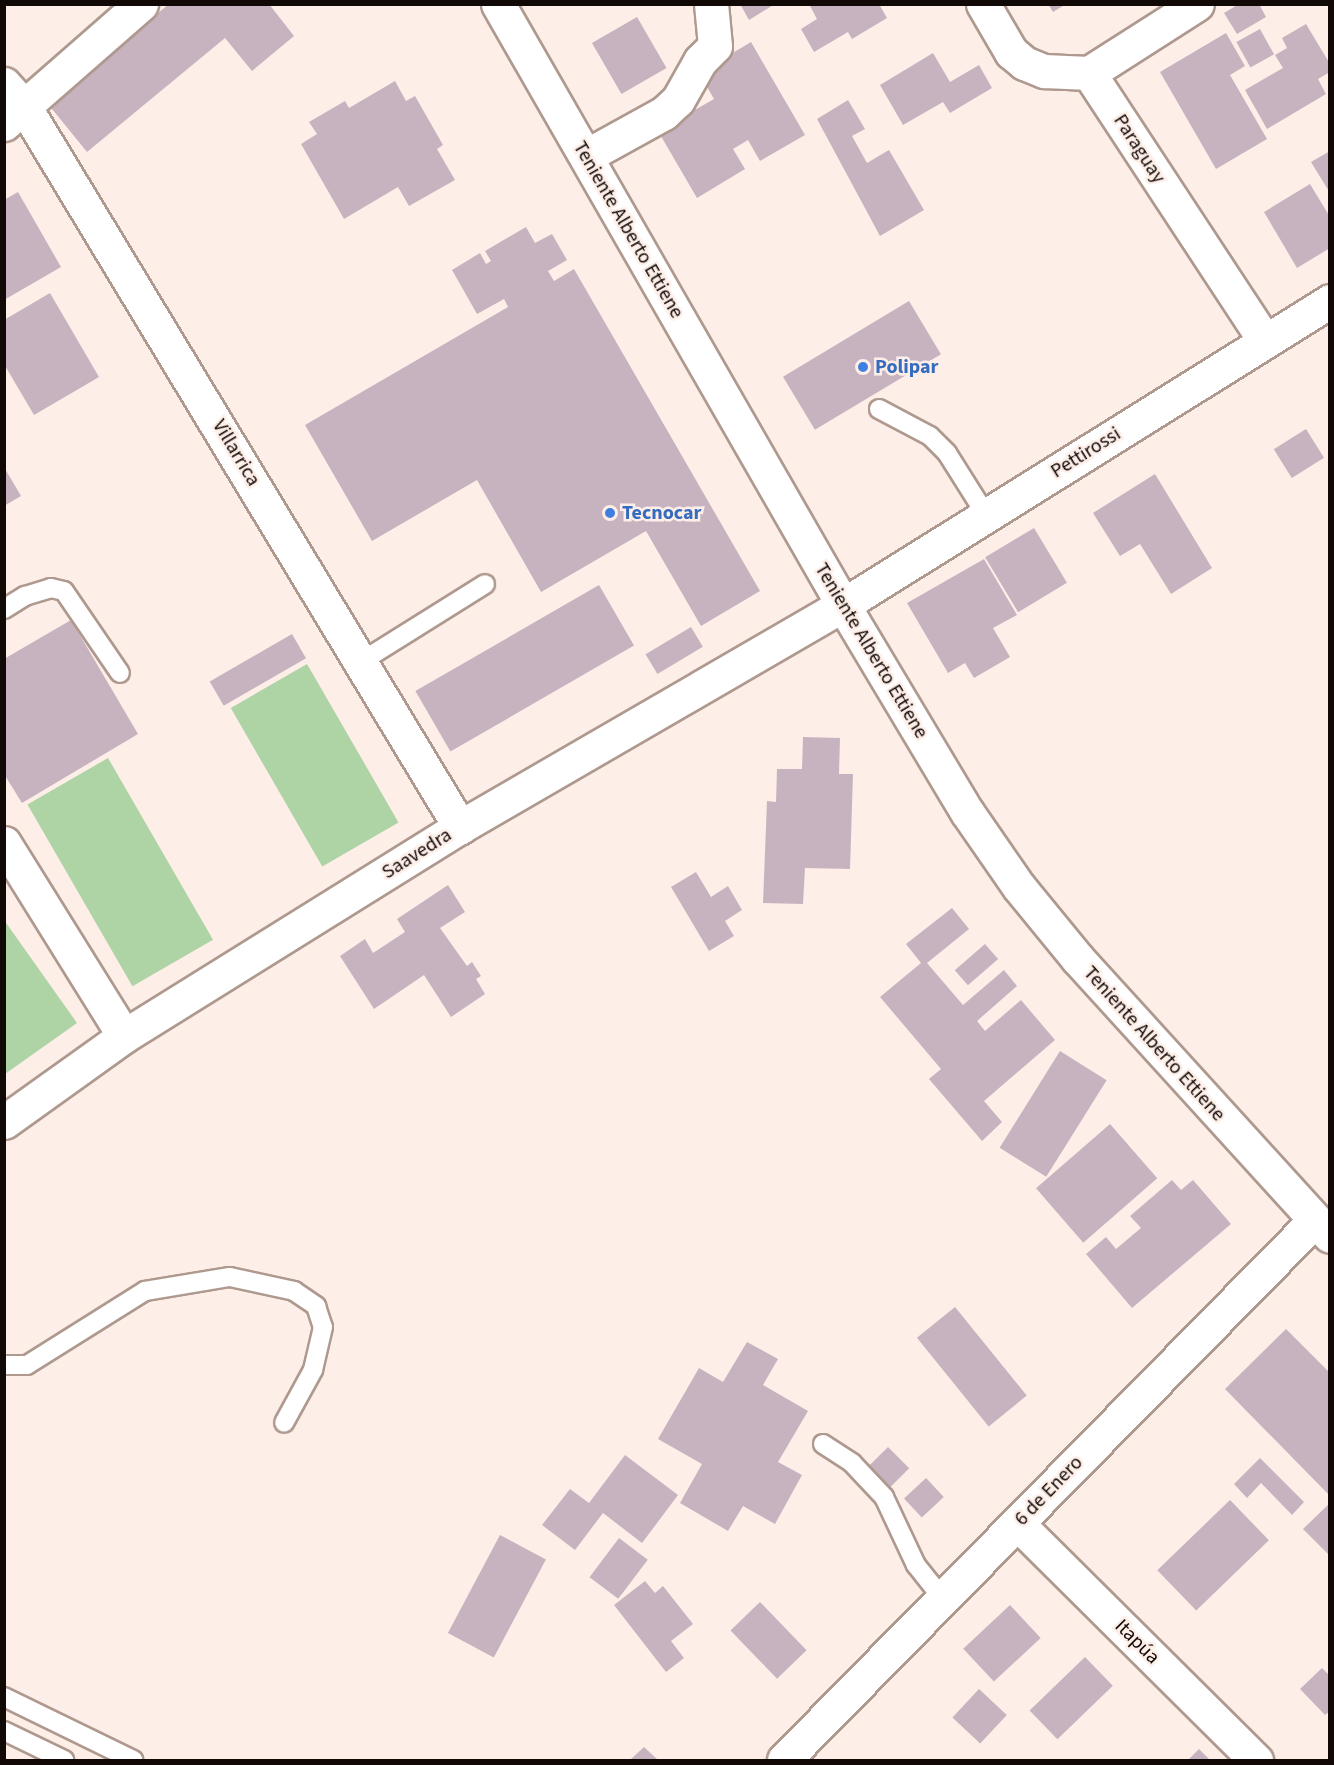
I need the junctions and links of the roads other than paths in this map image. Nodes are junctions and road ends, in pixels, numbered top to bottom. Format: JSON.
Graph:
{"nodes":[{"id":1,"x":141,"y":4,"type":"edge"},
{"id":2,"x":498,"y":4,"type":"edge"},
{"id":3,"x":711,"y":4,"type":"edge"},
{"id":4,"x":983,"y":4,"type":"edge"},
{"id":5,"x":1197,"y":4,"type":"edge"},
{"id":6,"x":1089,"y":73,"type":"junction"},
{"id":7,"x":11,"y":105,"type":"edge"},
{"id":8,"x":586,"y":156,"type":"junction"},
{"id":9,"x":1329,"y":301,"type":"edge"},
{"id":10,"x":1265,"y":341,"type":"junction"},
{"id":11,"x":879,"y":409,"type":"dead end"},
{"id":12,"x":986,"y":515,"type":"junction"},
{"id":13,"x":485,"y":584,"type":"dead end"},
{"id":14,"x":843,"y":605,"type":"junction"},
{"id":15,"x":4,"y":609,"type":"edge"},
{"id":16,"x":362,"y":661,"type":"junction"},
{"id":17,"x":120,"y":673,"type":"dead end"},
{"id":18,"x":460,"y":827,"type":"junction"},
{"id":19,"x":4,"y":843,"type":"edge"},
{"id":20,"x":123,"y":1036,"type":"junction"},
{"id":21,"x":4,"y":1122,"type":"edge"},
{"id":22,"x":1322,"y":1228,"type":"edge"},
{"id":23,"x":4,"y":1365,"type":"edge"},
{"id":24,"x":284,"y":1423,"type":"dead end"},
{"id":25,"x":823,"y":1444,"type":"dead end"},
{"id":26,"x":1017,"y":1523,"type":"junction"},
{"id":27,"x":943,"y":1599,"type":"junction"},
{"id":28,"x":4,"y":1697,"type":"edge"},
{"id":29,"x":4,"y":1731,"type":"edge"},
{"id":30,"x":64,"y":1761,"type":"edge"},
{"id":31,"x":133,"y":1761,"type":"edge"},
{"id":32,"x":784,"y":1761,"type":"edge"},
{"id":33,"x":1256,"y":1761,"type":"edge"}],
"edges":[{"from":1,"to":7,"type":"street"},
{"from":2,"to":8,"type":"street","name":"Teniente Alberto Ettiene"},
{"from":3,"to":8,"type":"street"},
{"from":4,"to":6,"type":"street"},
{"from":5,"to":6,"type":"street"},
{"from":6,"to":10,"type":"street","name":"Paraguay"},
{"from":7,"to":16,"type":"street","name":"Villarrica"},
{"from":8,"to":14,"type":"street","name":"Teniente Alberto Ettiene"},
{"from":9,"to":10,"type":"street","name":"Pettirossi"},
{"from":10,"to":12,"type":"street","name":"Pettirossi"},
{"from":11,"to":12,"type":"lane"},
{"from":12,"to":14,"type":"street","name":"Pettirossi"},
{"from":13,"to":16,"type":"lane"},
{"from":14,"to":18,"type":"street","name":"Saavedra"},
{"from":14,"to":22,"type":"street","name":"Teniente Alberto Ettiene"},
{"from":15,"to":17,"type":"lane"},
{"from":16,"to":18,"type":"street","name":"Villarrica"},
{"from":18,"to":20,"type":"street","name":"Saavedra"},
{"from":19,"to":20,"type":"street"},
{"from":20,"to":21,"type":"street","name":"Saavedra"},
{"from":22,"to":26,"type":"street","name":"6 de Enero"},
{"from":23,"to":24,"type":"lane"},
{"from":25,"to":27,"type":"lane"},
{"from":26,"to":27,"type":"street","name":"6 de Enero"},
{"from":26,"to":33,"type":"street","name":"Itapúa"},
{"from":27,"to":32,"type":"street","name":"6 de Enero"},
{"from":28,"to":31,"type":"lane"},
{"from":29,"to":30,"type":"lane"}]}
